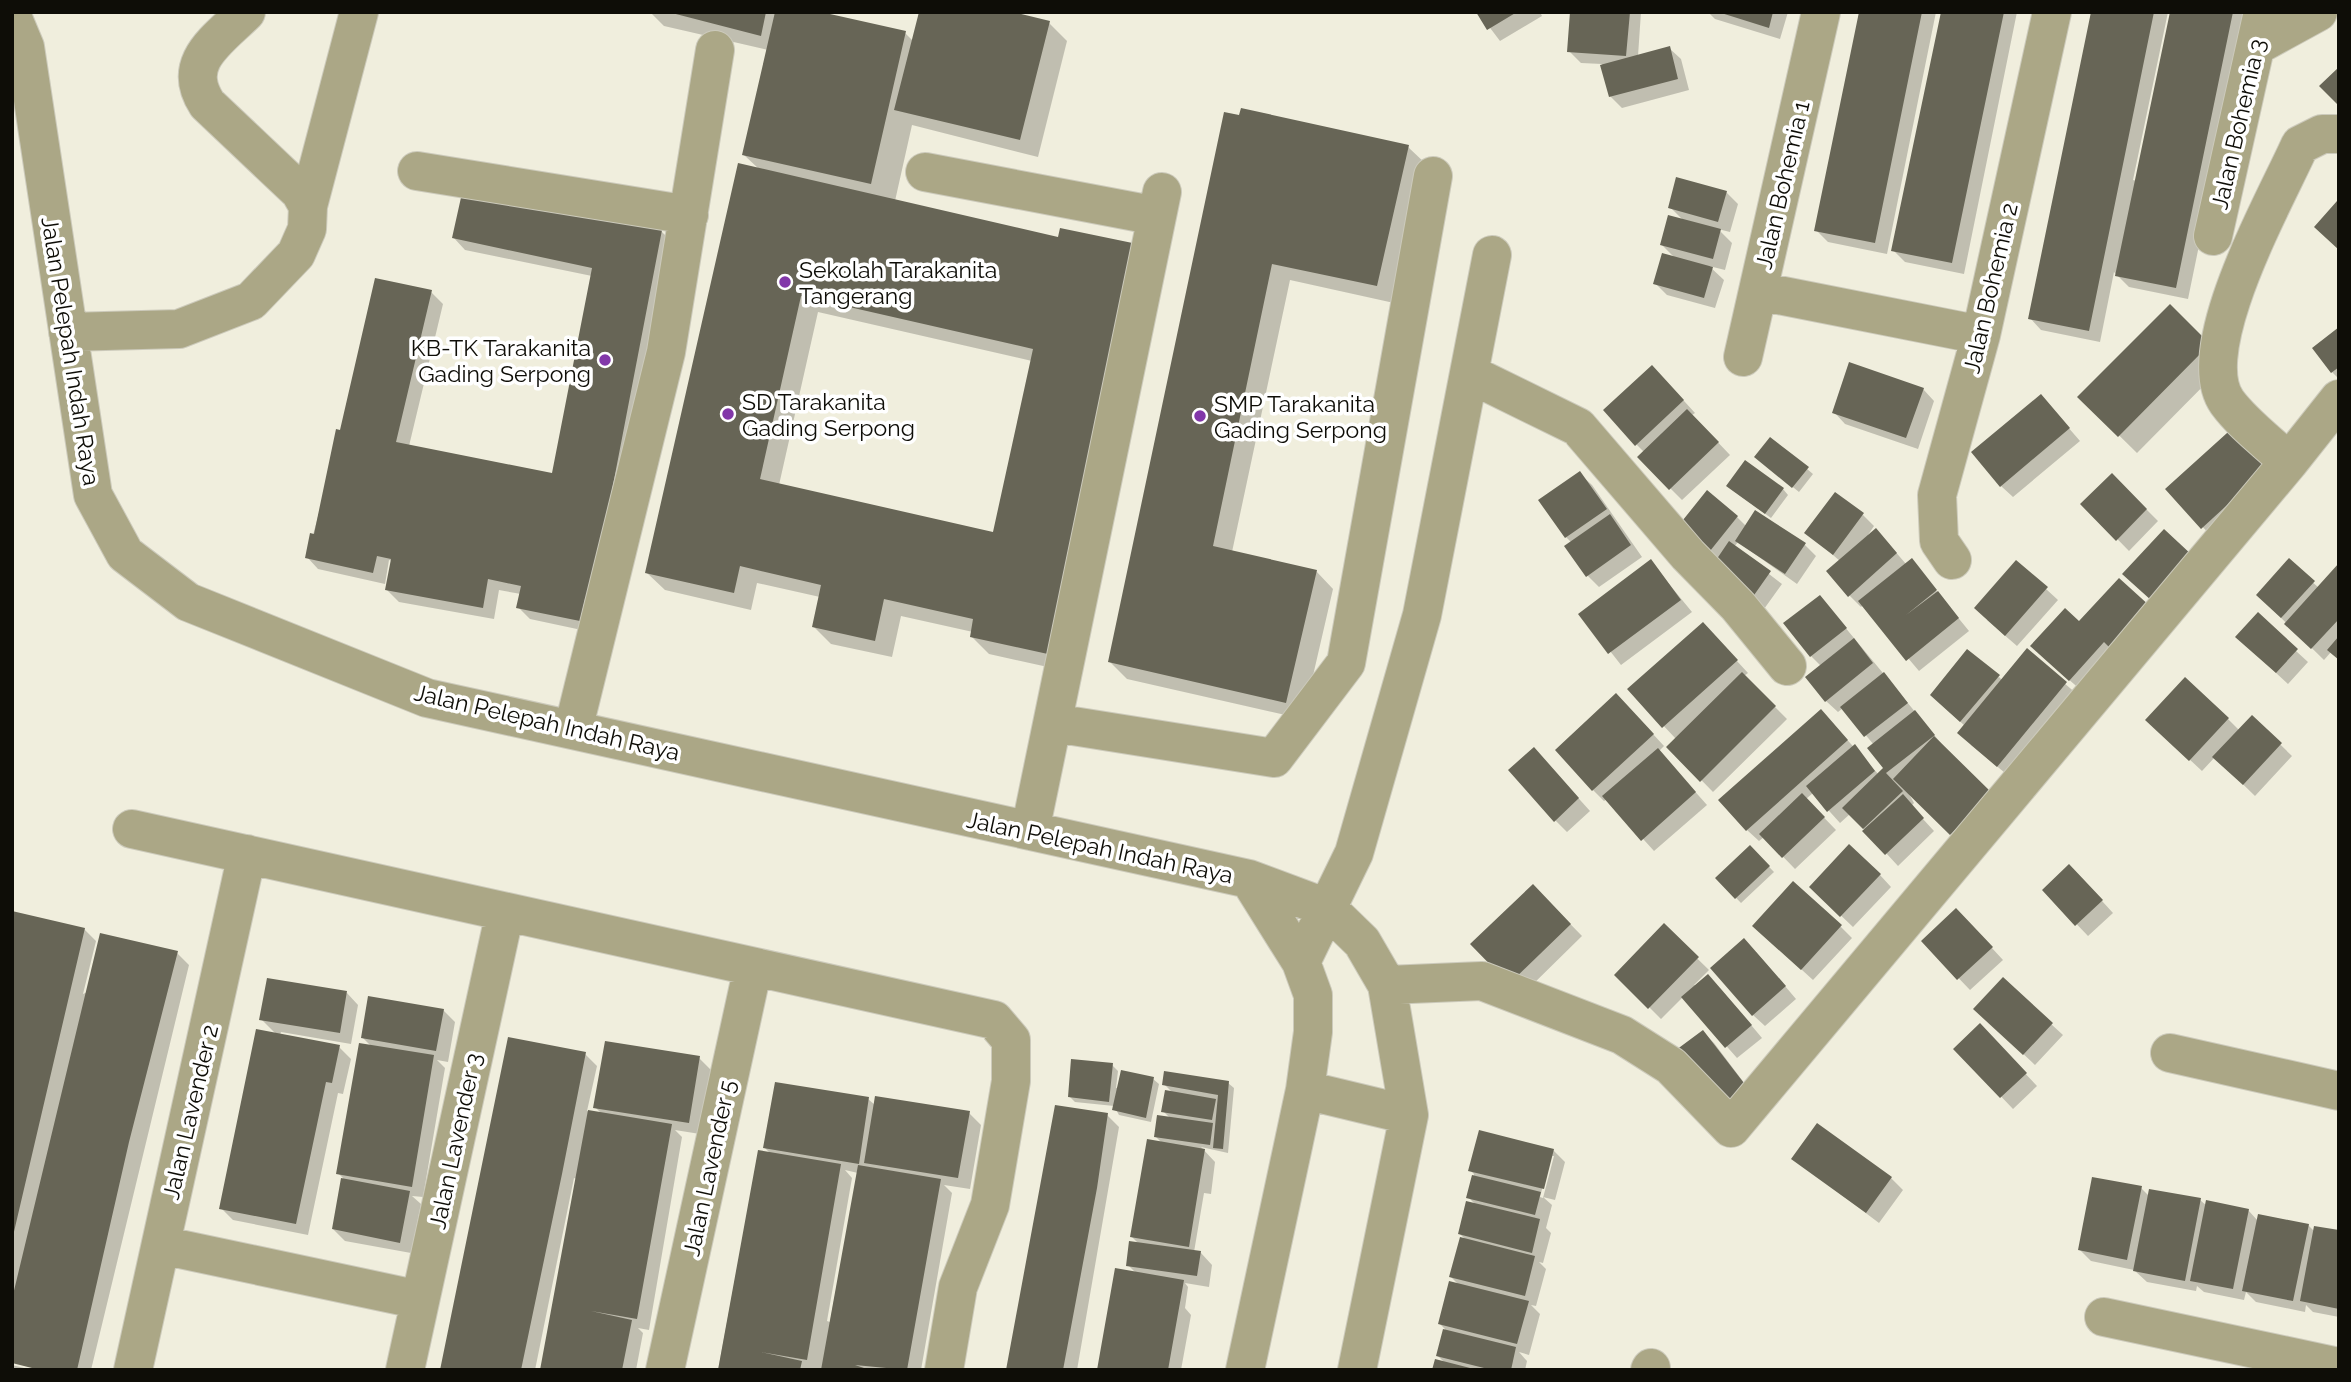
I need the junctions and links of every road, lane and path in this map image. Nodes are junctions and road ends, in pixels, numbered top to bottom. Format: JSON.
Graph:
{"nodes":[{"id":1,"x":246,"y":12,"type":"edge"},
{"id":2,"x":359,"y":12,"type":"edge"},
{"id":3,"x":1821,"y":12,"type":"edge"},
{"id":4,"x":2052,"y":12,"type":"edge"},
{"id":5,"x":2318,"y":12,"type":"edge"},
{"id":6,"x":12,"y":16,"type":"edge"},
{"id":7,"x":2260,"y":29,"type":"edge"},
{"id":8,"x":715,"y":50,"type":"dead end"},
{"id":9,"x":2339,"y":134,"type":"edge"},
{"id":10,"x":417,"y":170,"type":"dead end"},
{"id":11,"x":925,"y":173,"type":"dead end"},
{"id":12,"x":1433,"y":176,"type":"dead end"},
{"id":13,"x":308,"y":206,"type":"junction"},
{"id":14,"x":689,"y":215,"type":"junction"},
{"id":15,"x":2213,"y":236,"type":"dead end"},
{"id":16,"x":1492,"y":255,"type":"dead end"},
{"id":17,"x":1758,"y":291,"type":"junction"},
{"id":18,"x":68,"y":332,"type":"junction"},
{"id":19,"x":1981,"y":335,"type":"junction"},
{"id":20,"x":1743,"y":357,"type":"dead end"},
{"id":21,"x":1470,"y":374,"type":"junction"},
{"id":22,"x":2339,"y":399,"type":"edge"},
{"id":23,"x":2289,"y":463,"type":"junction"},
{"id":24,"x":1952,"y":560,"type":"dead end"},
{"id":25,"x":1787,"y":666,"type":"dead end"},
{"id":26,"x":1054,"y":723,"type":"junction"},
{"id":27,"x":573,"y":730,"type":"junction"},
{"id":28,"x":132,"y":830,"type":"dead end"},
{"id":29,"x":1030,"y":831,"type":"junction"},
{"id":30,"x":247,"y":855,"type":"junction"},
{"id":31,"x":1249,"y":879,"type":"junction"},
{"id":32,"x":1327,"y":908,"type":"junction"},
{"id":33,"x":505,"y":912,"type":"junction"},
{"id":34,"x":1301,"y":962,"type":"junction"},
{"id":35,"x":753,"y":967,"type":"junction"},
{"id":36,"x":1387,"y":985,"type":"junction"},
{"id":37,"x":2170,"y":1053,"type":"dead end"},
{"id":38,"x":1305,"y":1090,"type":"junction"},
{"id":39,"x":2339,"y":1091,"type":"edge"},
{"id":40,"x":1409,"y":1115,"type":"junction"},
{"id":41,"x":161,"y":1245,"type":"junction"},
{"id":42,"x":420,"y":1300,"type":"junction"},
{"id":43,"x":2104,"y":1317,"type":"dead end"},
{"id":44,"x":2339,"y":1367,"type":"edge"},
{"id":45,"x":133,"y":1370,"type":"edge"},
{"id":46,"x":405,"y":1370,"type":"edge"},
{"id":47,"x":665,"y":1370,"type":"edge"},
{"id":48,"x":944,"y":1370,"type":"edge"},
{"id":49,"x":1245,"y":1370,"type":"edge"},
{"id":50,"x":1357,"y":1370,"type":"edge"}],
"edges":[{"from":1,"to":13,"type":"street"},
{"from":2,"to":13,"type":"street"},
{"from":3,"to":17,"type":"street","name":"Jalan Bohemia 1"},
{"from":4,"to":19,"type":"street","name":"Jalan Bohemia 2"},
{"from":5,"to":7,"type":"street"},
{"from":6,"to":18,"type":"street","name":"Jalan Pelepah Indah Raya"},
{"from":7,"to":15,"type":"street","name":"Jalan Bohemia 3"},
{"from":8,"to":14,"type":"street"},
{"from":9,"to":23,"type":"street"},
{"from":10,"to":14,"type":"street"},
{"from":11,"to":26,"type":"street"},
{"from":12,"to":26,"type":"street"},
{"from":13,"to":18,"type":"street"},
{"from":14,"to":27,"type":"street"},
{"from":16,"to":21,"type":"street"},
{"from":17,"to":19,"type":"street"},
{"from":17,"to":20,"type":"street","name":"Jalan Bohemia 1"},
{"from":18,"to":27,"type":"street","name":"Jalan Pelepah Indah Raya"},
{"from":19,"to":24,"type":"street","name":"Jalan Bohemia 2"},
{"from":21,"to":25,"type":"street"},
{"from":21,"to":32,"type":"street"},
{"from":22,"to":23,"type":"street"},
{"from":23,"to":36,"type":"street"},
{"from":26,"to":29,"type":"street"},
{"from":27,"to":29,"type":"street","name":"Jalan Pelepah Indah Raya"},
{"from":28,"to":30,"type":"street"},
{"from":29,"to":31,"type":"street","name":"Jalan Pelepah Indah Raya"},
{"from":30,"to":33,"type":"street"},
{"from":30,"to":41,"type":"street","name":"Jalan Lavender 2"},
{"from":31,"to":32,"type":"street","name":"Jalan Pelepah Indah Raya"},
{"from":31,"to":34,"type":"street","name":"Jalan Pelepah Indah Raya"},
{"from":32,"to":34,"type":"street"},
{"from":32,"to":36,"type":"street","name":"Jalan Pelepah Indah Raya"},
{"from":33,"to":35,"type":"street"},
{"from":33,"to":42,"type":"street","name":"Jalan Lavender 3"},
{"from":34,"to":38,"type":"street","name":"Jalan Pelepah Indah Raya"},
{"from":35,"to":47,"type":"street","name":"Jalan Lavender 5"},
{"from":35,"to":48,"type":"street"},
{"from":36,"to":40,"type":"street","name":"Jalan Pelepah Indah Raya"},
{"from":37,"to":39,"type":"street"},
{"from":38,"to":40,"type":"street"},
{"from":38,"to":49,"type":"street","name":"Jalan Pelepah Indah Raya"},
{"from":40,"to":50,"type":"street","name":"Jalan Pelepah Indah Raya"},
{"from":41,"to":42,"type":"street"},
{"from":41,"to":45,"type":"street","name":"Jalan Lavender 2"},
{"from":42,"to":46,"type":"street","name":"Jalan Lavender 3"},
{"from":43,"to":44,"type":"street"}]}
